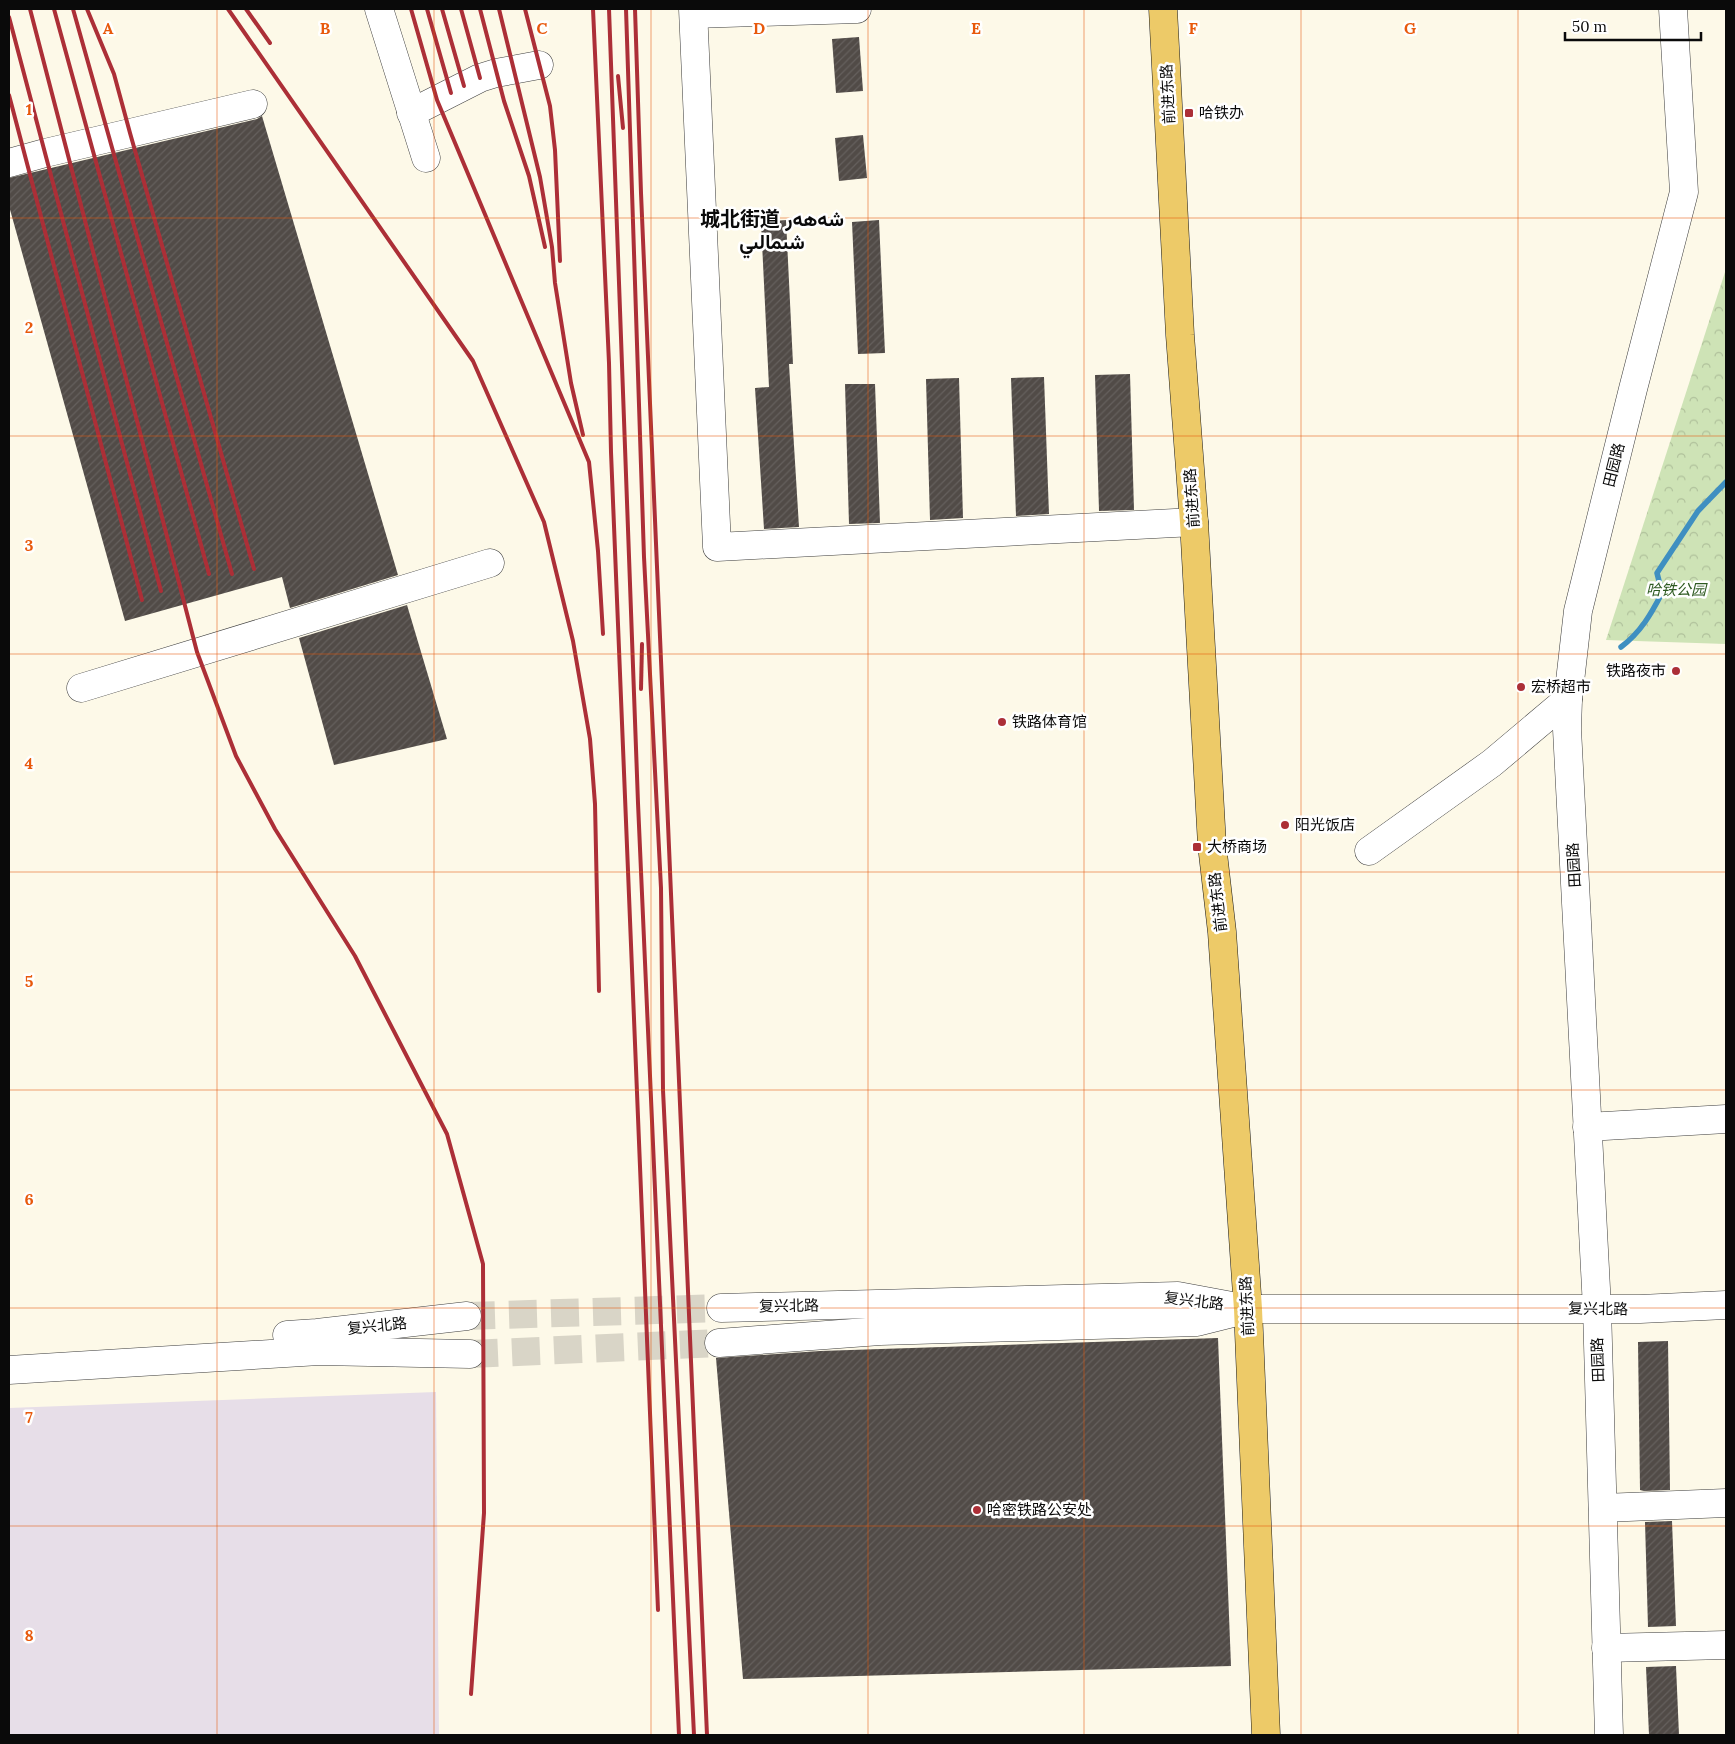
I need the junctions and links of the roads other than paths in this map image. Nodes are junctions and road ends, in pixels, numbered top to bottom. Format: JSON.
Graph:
{"nodes":[{"id":1,"x":379,"y":9,"type":"edge"},
{"id":2,"x":857,"y":9,"type":"edge"},
{"id":3,"x":1163,"y":9,"type":"edge"},
{"id":4,"x":1673,"y":9,"type":"edge"},
{"id":5,"x":693,"y":11,"type":"edge"},
{"id":6,"x":539,"y":65,"type":"dead end"},
{"id":7,"x":253,"y":104,"type":"dead end"},
{"id":8,"x":411,"y":113,"type":"junction"},
{"id":9,"x":426,"y":158,"type":"dead end"},
{"id":10,"x":9,"y":163,"type":"edge"},
{"id":11,"x":1194,"y":522,"type":"junction"},
{"id":12,"x":490,"y":563,"type":"dead end"},
{"id":13,"x":81,"y":688,"type":"dead end"},
{"id":14,"x":1568,"y":699,"type":"junction"},
{"id":15,"x":1369,"y":851,"type":"dead end"},
{"id":16,"x":1726,"y":1120,"type":"edge"},
{"id":17,"x":1588,"y":1127,"type":"junction"},
{"id":18,"x":1726,"y":1305,"type":"edge"},
{"id":19,"x":721,"y":1308,"type":"tunnel mouth"},
{"id":20,"x":1597,"y":1308,"type":"junction"},
{"id":21,"x":1248,"y":1309,"type":"junction"},
{"id":22,"x":467,"y":1316,"type":"tunnel mouth"},
{"id":23,"x":719,"y":1343,"type":"tunnel mouth"},
{"id":24,"x":9,"y":1352,"type":"edge"},
{"id":25,"x":470,"y":1354,"type":"tunnel mouth"},
{"id":26,"x":9,"y":1370,"type":"edge"},
{"id":27,"x":1726,"y":1503,"type":"edge"},
{"id":28,"x":1602,"y":1508,"type":"junction"},
{"id":29,"x":1726,"y":1645,"type":"edge"},
{"id":30,"x":1606,"y":1648,"type":"junction"},
{"id":31,"x":1266,"y":1735,"type":"edge"},
{"id":32,"x":1609,"y":1735,"type":"edge"}],
"edges":[{"from":1,"to":8,"type":"street"},
{"from":2,"to":5,"type":"street"},
{"from":3,"to":11,"type":"main road","name":"前进东路"},
{"from":4,"to":14,"type":"street","name":"田园路"},
{"from":5,"to":11,"type":"street"},
{"from":6,"to":8,"type":"street"},
{"from":7,"to":10,"type":"street"},
{"from":8,"to":9,"type":"street"},
{"from":11,"to":21,"type":"main road","name":"前进东路"},
{"from":12,"to":13,"type":"street"},
{"from":14,"to":15,"type":"street"},
{"from":14,"to":17,"type":"street","name":"田园路"},
{"from":16,"to":17,"type":"street"},
{"from":17,"to":20,"type":"street","name":"田园路"},
{"from":18,"to":20,"type":"street","name":"复兴北路"},
{"from":19,"to":21,"type":"street","name":"复兴北路"},
{"from":20,"to":21,"type":"street","name":"复兴北路"},
{"from":20,"to":28,"type":"street","name":"田园路"},
{"from":21,"to":23,"type":"street"},
{"from":21,"to":31,"type":"main road","name":"前进东路"},
{"from":22,"to":24,"type":"street","name":"复兴北路"},
{"from":25,"to":26,"type":"street"},
{"from":27,"to":28,"type":"street"},
{"from":28,"to":30,"type":"street","name":"田园路"},
{"from":29,"to":30,"type":"street"},
{"from":30,"to":32,"type":"street","name":"田园路"}]}
